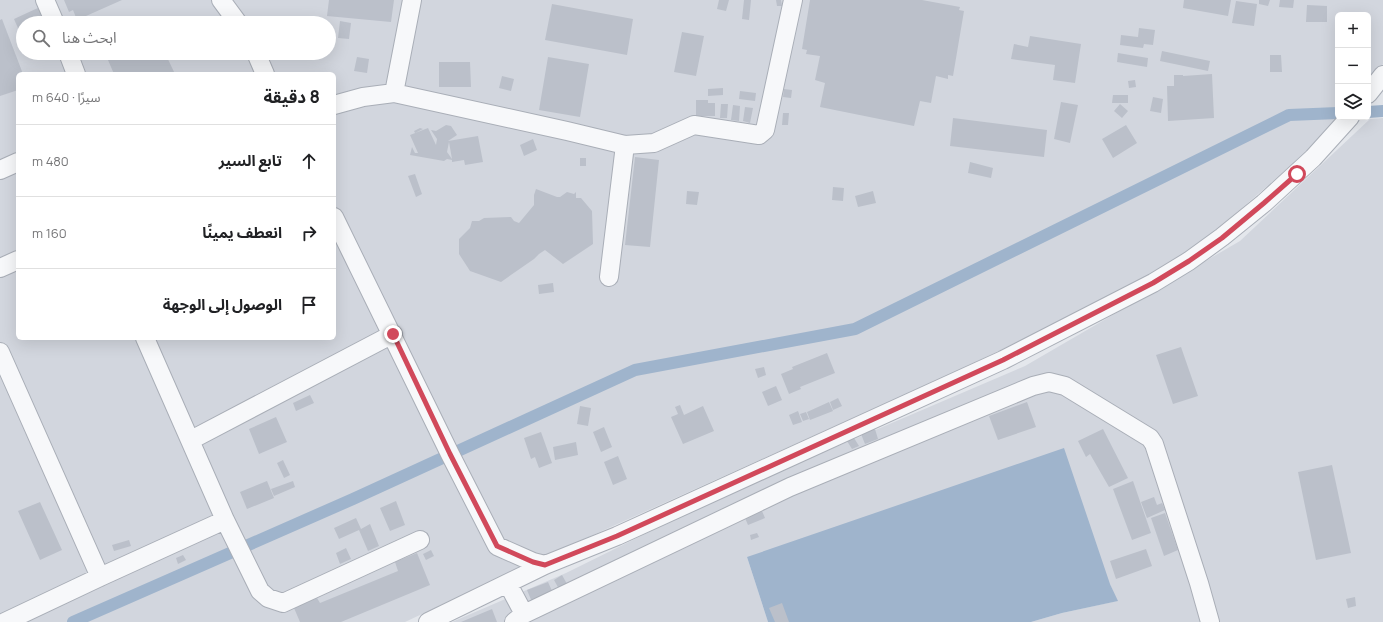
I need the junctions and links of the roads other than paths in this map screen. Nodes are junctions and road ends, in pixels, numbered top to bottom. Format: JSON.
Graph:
{"nodes":[{"id":1,"x":45,"y":0,"type":"edge"},
{"id":2,"x":221,"y":0,"type":"edge"},
{"id":3,"x":412,"y":0,"type":"edge"},
{"id":4,"x":793,"y":0,"type":"edge"},
{"id":5,"x":52,"y":16,"type":"edge"},
{"id":6,"x":233,"y":16,"type":"edge"},
{"id":7,"x":71,"y":60,"type":"edge"},
{"id":8,"x":259,"y":60,"type":"edge"},
{"id":9,"x":75,"y":72,"type":"edge"},
{"id":10,"x":264,"y":72,"type":"edge"},
{"id":11,"x":1383,"y":75,"type":"edge"},
{"id":12,"x":1371,"y":90,"type":"edge"},
{"id":13,"x":394,"y":93,"type":"junction"},
{"id":14,"x":336,"y":104,"type":"edge"},
{"id":15,"x":1347,"y":120,"type":"edge"},
{"id":16,"x":625,"y":145,"type":"junction"},
{"id":17,"x":16,"y":163,"type":"edge"},
{"id":18,"x":0,"y":170,"type":"edge"},
{"id":19,"x":336,"y":221,"type":"edge"},
{"id":20,"x":16,"y":261,"type":"edge"},
{"id":21,"x":0,"y":268,"type":"edge"},
{"id":22,"x":609,"y":276,"type":"dead end"},
{"id":23,"x":393,"y":334,"type":"junction"},
{"id":24,"x":146,"y":340,"type":"edge"},
{"id":25,"x":0,"y":352,"type":"edge"},
{"id":26,"x":191,"y":440,"type":"junction"},
{"id":27,"x":225,"y":520,"type":"junction"},
{"id":28,"x":420,"y":540,"type":"dead end"},
{"id":29,"x":545,"y":565,"type":"junction"},
{"id":30,"x":100,"y":577,"type":"junction"},
{"id":31,"x":508,"y":584,"type":"junction"},
{"id":32,"x":519,"y":618,"type":"edge"},
{"id":33,"x":5,"y":622,"type":"edge"},
{"id":34,"x":428,"y":622,"type":"edge"},
{"id":35,"x":1210,"y":622,"type":"edge"}],
"edges":[{"from":1,"to":5,"type":"lane"},
{"from":2,"to":6,"type":"lane"},
{"from":3,"to":13,"type":"lane"},
{"from":4,"to":16,"type":"lane"},
{"from":7,"to":9,"type":"lane"},
{"from":8,"to":10,"type":"lane"},
{"from":11,"to":12,"type":"lane"},
{"from":13,"to":14,"type":"lane"},
{"from":13,"to":16,"type":"lane"},
{"from":15,"to":29,"type":"lane"},
{"from":16,"to":22,"type":"lane"},
{"from":17,"to":18,"type":"lane"},
{"from":19,"to":23,"type":"lane"},
{"from":20,"to":21,"type":"lane"},
{"from":23,"to":26,"type":"lane"},
{"from":23,"to":29,"type":"lane"},
{"from":24,"to":26,"type":"lane"},
{"from":25,"to":30,"type":"lane"},
{"from":26,"to":27,"type":"lane"},
{"from":27,"to":28,"type":"lane"},
{"from":27,"to":30,"type":"lane"},
{"from":29,"to":31,"type":"lane"},
{"from":30,"to":33,"type":"lane"},
{"from":31,"to":32,"type":"lane"},
{"from":31,"to":34,"type":"lane"},
{"from":32,"to":35,"type":"lane"}]}
